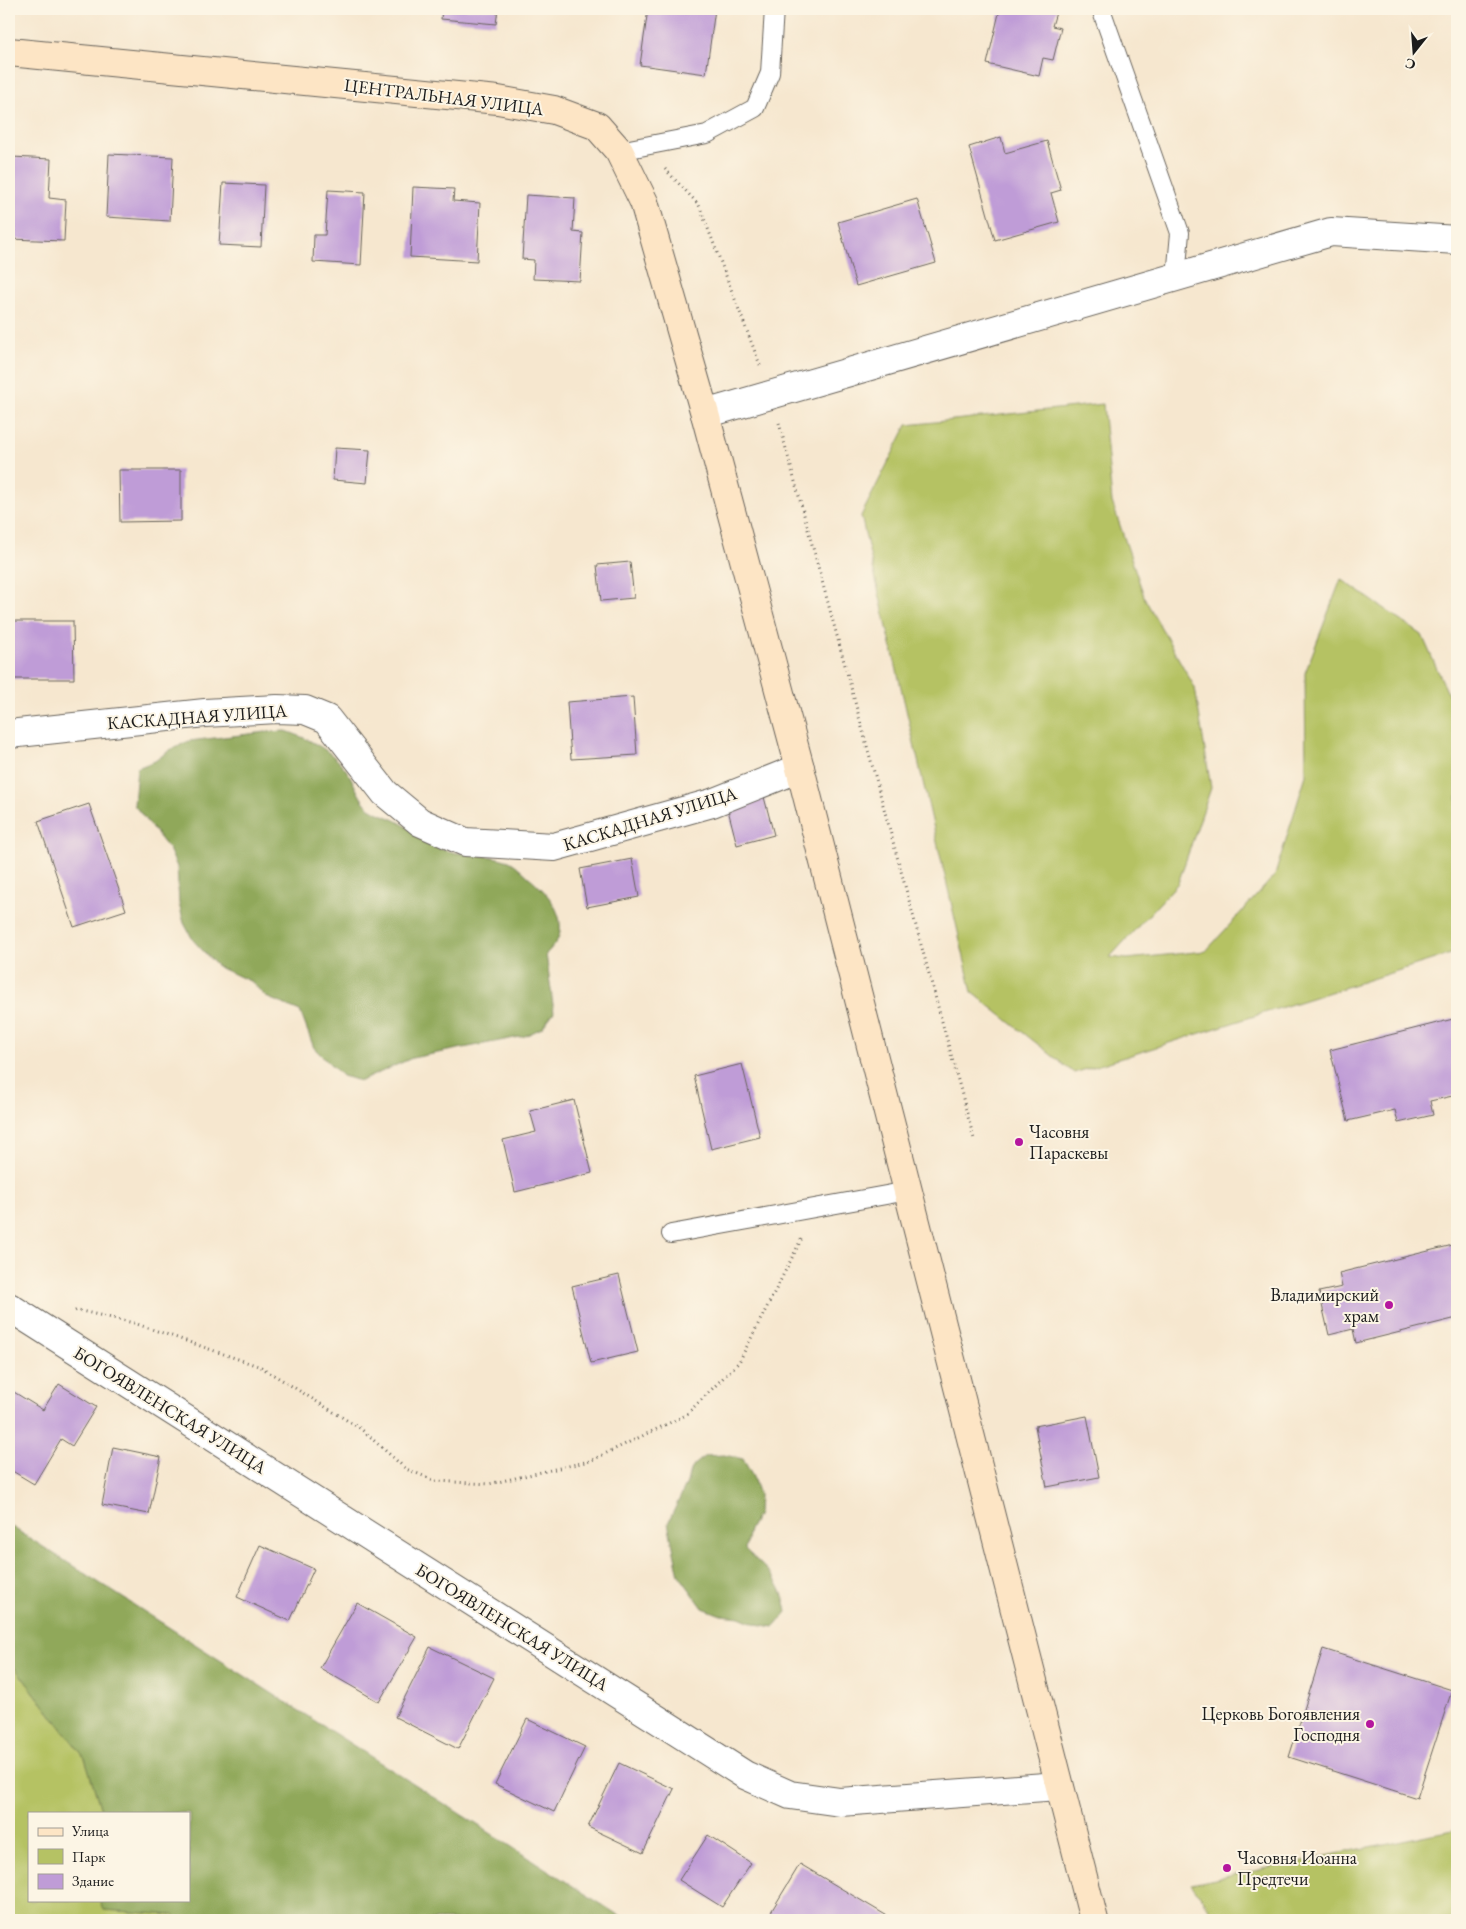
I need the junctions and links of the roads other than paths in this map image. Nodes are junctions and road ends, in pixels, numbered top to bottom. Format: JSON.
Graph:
{"nodes":[{"id":1,"x":774,"y":9,"type":"edge"},
{"id":2,"x":1101,"y":9,"type":"edge"},
{"id":3,"x":9,"y":52,"type":"edge"},
{"id":4,"x":632,"y":149,"type":"junction"},
{"id":5,"x":1457,"y":240,"type":"edge"},
{"id":6,"x":1176,"y":277,"type":"junction"},
{"id":7,"x":705,"y":414,"type":"junction"},
{"id":8,"x":9,"y":734,"type":"edge"},
{"id":9,"x":800,"y":768,"type":"junction"},
{"id":10,"x":908,"y":1191,"type":"junction"},
{"id":11,"x":671,"y":1234,"type":"dead end"},
{"id":12,"x":9,"y":1307,"type":"edge"},
{"id":13,"x":1059,"y":1786,"type":"junction"},
{"id":14,"x":1094,"y":1920,"type":"edge"}],
"edges":[{"from":1,"to":4,"type":"lane"},
{"from":2,"to":6,"type":"lane"},
{"from":3,"to":4,"type":"street","name":"ЦЕНТРАЛЬНАЯ УЛИЦА"},
{"from":4,"to":7,"type":"street","name":"ЦЕНТРАЛЬНАЯ УЛИЦА"},
{"from":5,"to":6,"type":"street"},
{"from":6,"to":7,"type":"street"},
{"from":7,"to":9,"type":"street","name":"ЦЕНТРАЛЬНАЯ УЛИЦА"},
{"from":8,"to":9,"type":"street","name":"КАСКАДНАЯ УЛИЦА"},
{"from":9,"to":10,"type":"street","name":"ЦЕНТРАЛЬНАЯ УЛИЦА"},
{"from":10,"to":11,"type":"lane"},
{"from":10,"to":13,"type":"street","name":"ЦЕНТРАЛЬНАЯ УЛИЦА"},
{"from":12,"to":13,"type":"street","name":"БОГОЯВЛЕНСКАЯ УЛИЦА"},
{"from":13,"to":14,"type":"street","name":"ЦЕНТРАЛЬНАЯ УЛИЦА"}]}
